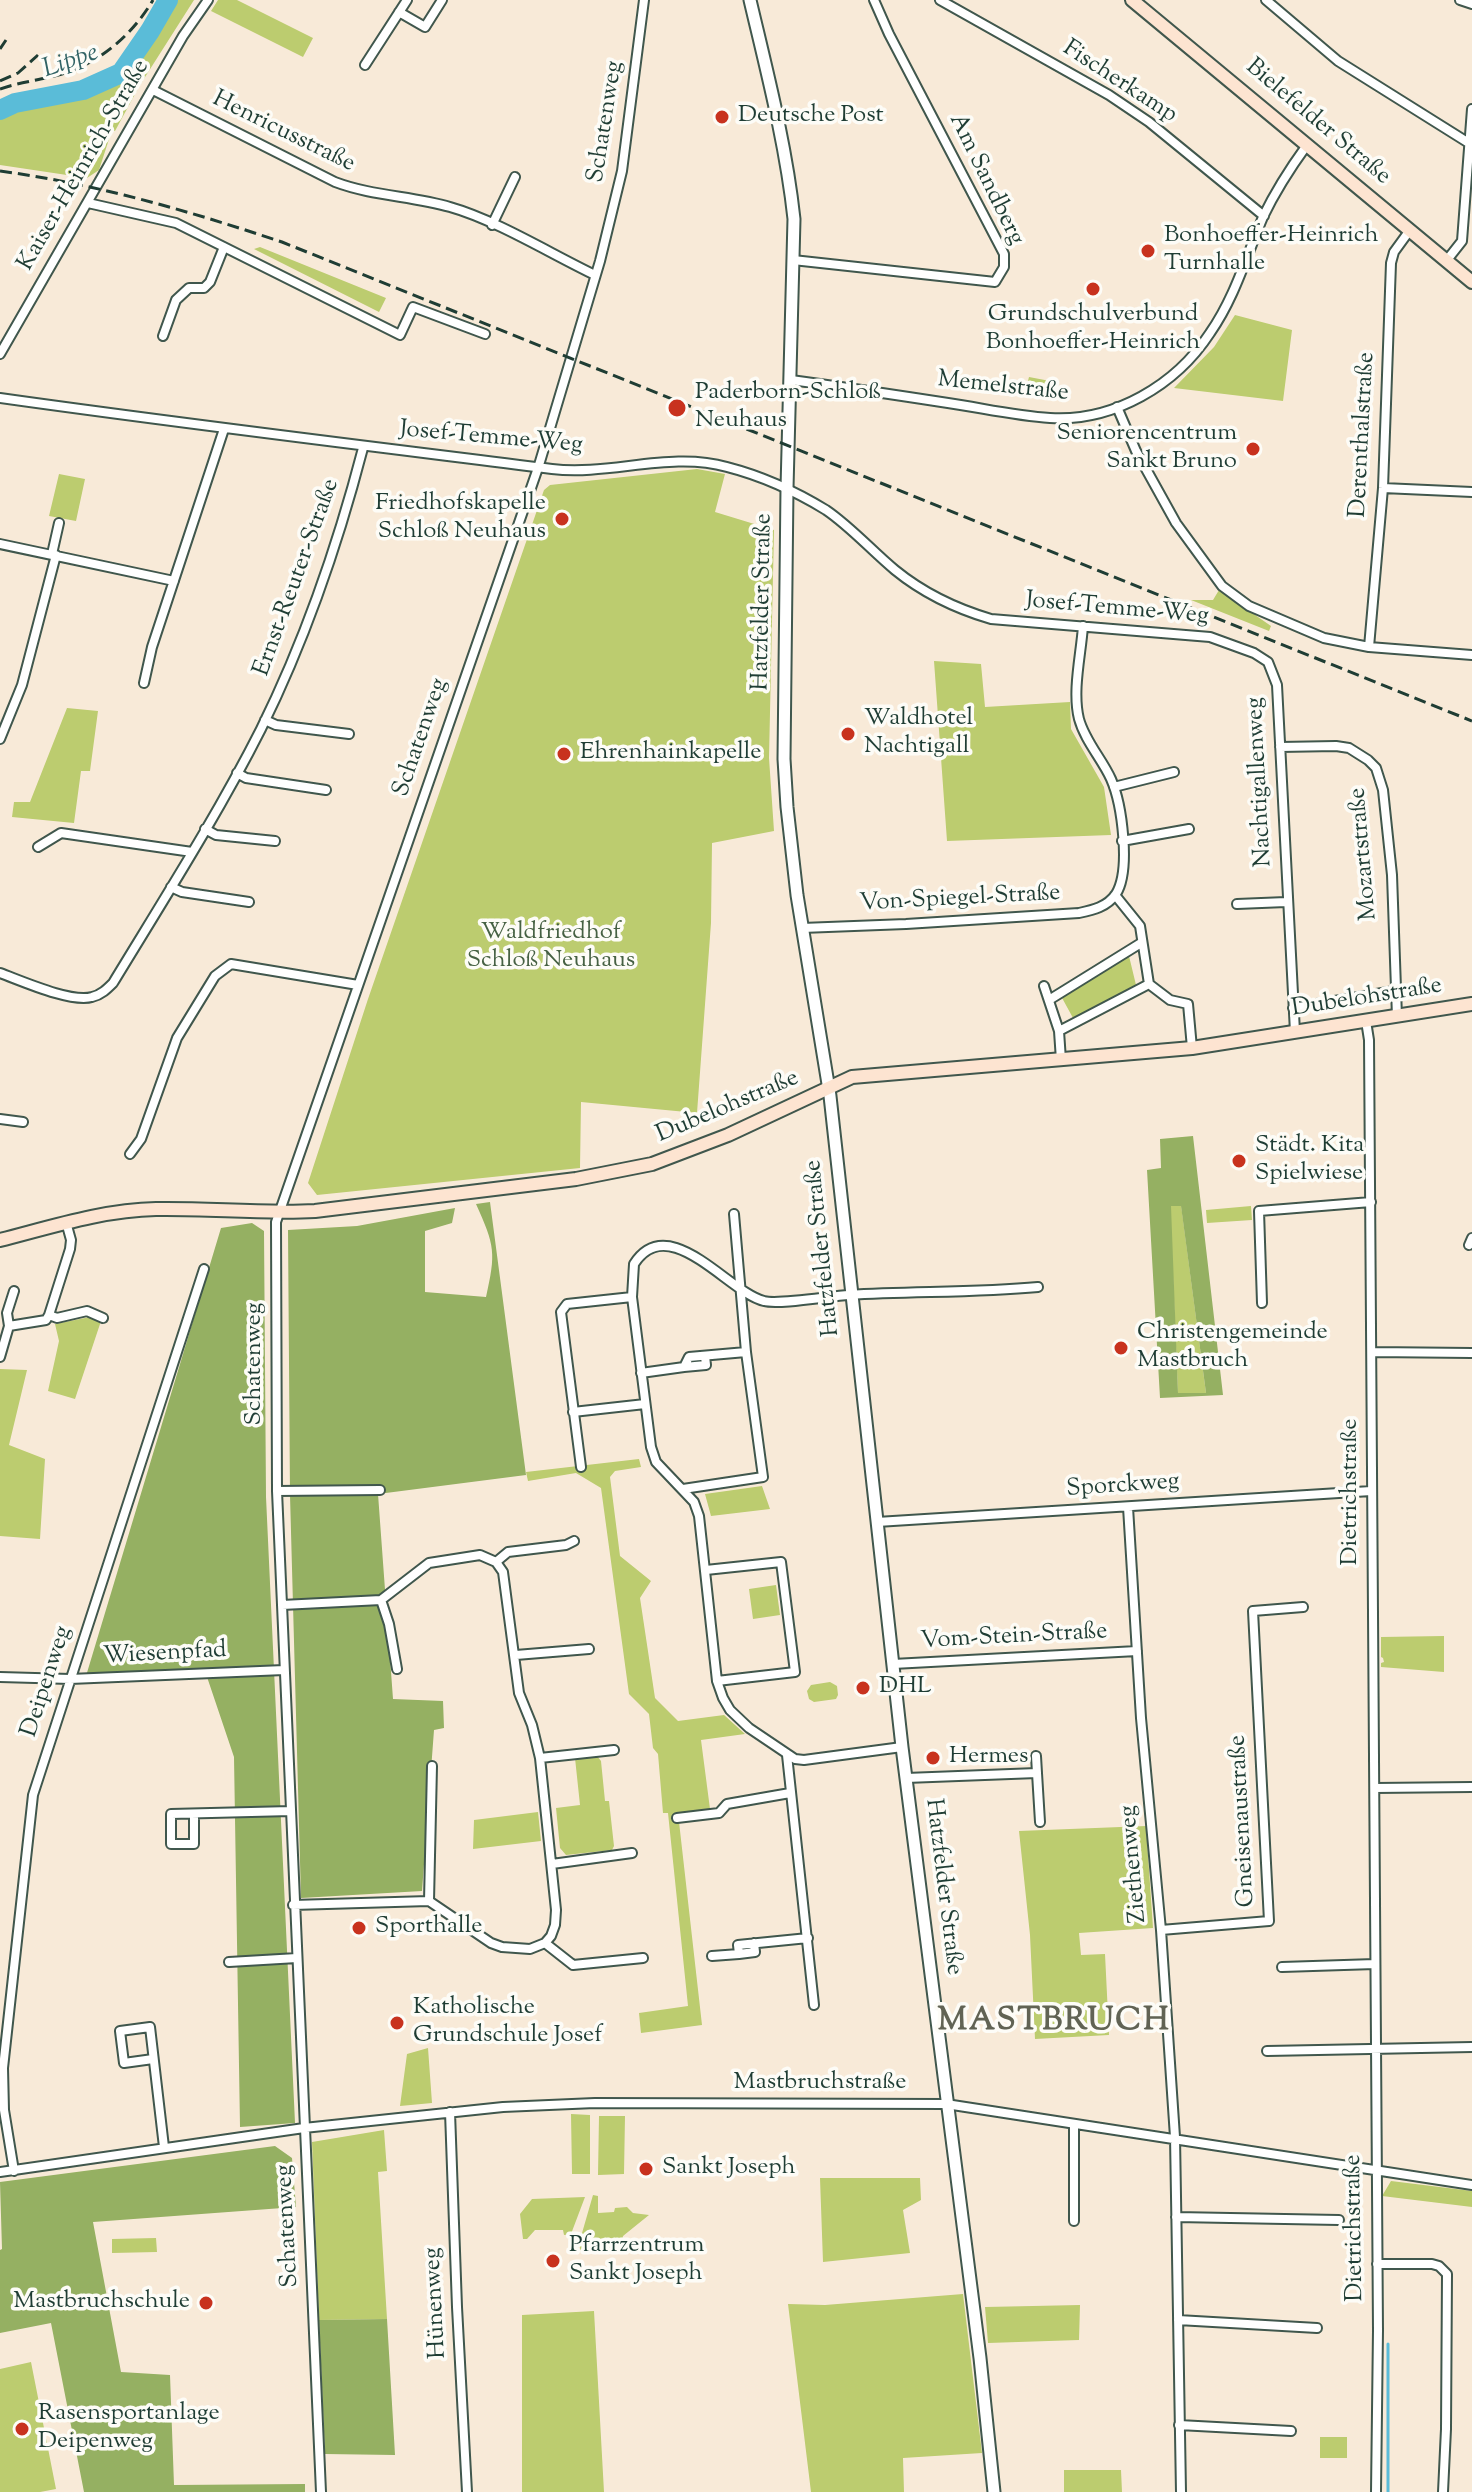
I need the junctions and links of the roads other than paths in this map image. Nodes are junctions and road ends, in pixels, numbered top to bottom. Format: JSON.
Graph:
{"nodes":[{"id":1,"x":208,"y":0,"type":"edge"},
{"id":2,"x":407,"y":0,"type":"edge"},
{"id":3,"x":442,"y":0,"type":"edge"},
{"id":4,"x":644,"y":0,"type":"edge"},
{"id":5,"x":750,"y":0,"type":"edge"},
{"id":6,"x":874,"y":0,"type":"edge"},
{"id":7,"x":940,"y":0,"type":"edge"},
{"id":8,"x":1132,"y":0,"type":"edge"},
{"id":9,"x":1266,"y":0,"type":"edge"},
{"id":10,"x":1460,"y":0,"type":"edge"},
{"id":11,"x":1472,"y":4,"type":"edge"},
{"id":12,"x":399,"y":12,"type":"junction"},
{"id":13,"x":365,"y":65,"type":"dead end"},
{"id":14,"x":153,"y":90,"type":"junction"},
{"id":15,"x":1472,"y":109,"type":"edge"},
{"id":16,"x":1307,"y":145,"type":"junction"},
{"id":17,"x":1471,"y":145,"type":"edge"},
{"id":18,"x":515,"y":177,"type":"dead end"},
{"id":19,"x":88,"y":203,"type":"junction"},
{"id":20,"x":1264,"y":216,"type":"junction"},
{"id":21,"x":492,"y":225,"type":"junction"},
{"id":22,"x":1468,"y":228,"type":"edge"},
{"id":23,"x":1410,"y":230,"type":"junction"},
{"id":24,"x":224,"y":247,"type":"junction"},
{"id":25,"x":793,"y":260,"type":"junction"},
{"id":26,"x":1447,"y":260,"type":"junction"},
{"id":27,"x":595,"y":275,"type":"junction"},
{"id":28,"x":1472,"y":282,"type":"edge"},
{"id":29,"x":485,"y":334,"type":"dead end"},
{"id":30,"x":163,"y":336,"type":"dead end"},
{"id":31,"x":0,"y":354,"type":"edge"},
{"id":32,"x":791,"y":380,"type":"junction"},
{"id":33,"x":0,"y":398,"type":"edge"},
{"id":34,"x":1117,"y":407,"type":"junction"},
{"id":35,"x":224,"y":429,"type":"junction"},
{"id":36,"x":363,"y":448,"type":"junction"},
{"id":37,"x":539,"y":465,"type":"junction"},
{"id":38,"x":787,"y":488,"type":"junction"},
{"id":39,"x":1383,"y":488,"type":"junction"},
{"id":40,"x":1472,"y":492,"type":"edge"},
{"id":41,"x":59,"y":523,"type":"dead end"},
{"id":42,"x":0,"y":544,"type":"edge"},
{"id":43,"x":54,"y":555,"type":"junction"},
{"id":44,"x":174,"y":581,"type":"junction"},
{"id":45,"x":1083,"y":626,"type":"junction"},
{"id":46,"x":1369,"y":647,"type":"junction"},
{"id":47,"x":1472,"y":655,"type":"edge"},
{"id":48,"x":1268,"y":662,"type":"joint"},
{"id":49,"x":144,"y":683,"type":"dead end"},
{"id":50,"x":265,"y":720,"type":"junction"},
{"id":51,"x":349,"y":734,"type":"dead end"},
{"id":52,"x":0,"y":739,"type":"edge"},
{"id":53,"x":1280,"y":747,"type":"junction"},
{"id":54,"x":1174,"y":772,"type":"dead end"},
{"id":55,"x":237,"y":773,"type":"junction"},
{"id":56,"x":1114,"y":787,"type":"junction"},
{"id":57,"x":326,"y":790,"type":"dead end"},
{"id":58,"x":205,"y":829,"type":"junction"},
{"id":59,"x":1189,"y":829,"type":"dead end"},
{"id":60,"x":275,"y":841,"type":"dead end"},
{"id":61,"x":1122,"y":841,"type":"junction"},
{"id":62,"x":38,"y":847,"type":"dead end"},
{"id":63,"x":192,"y":852,"type":"junction"},
{"id":64,"x":171,"y":887,"type":"junction"},
{"id":65,"x":1115,"y":895,"type":"junction"},
{"id":66,"x":249,"y":902,"type":"dead end"},
{"id":67,"x":1286,"y":902,"type":"junction"},
{"id":68,"x":1237,"y":904,"type":"dead end"},
{"id":69,"x":802,"y":928,"type":"junction"},
{"id":70,"x":1141,"y":943,"type":"junction"},
{"id":71,"x":0,"y":973,"type":"edge"},
{"id":72,"x":1149,"y":984,"type":"junction"},
{"id":73,"x":358,"y":985,"type":"junction"},
{"id":74,"x":1044,"y":986,"type":"dead end"},
{"id":75,"x":1394,"y":991,"type":"junction"},
{"id":76,"x":1049,"y":1000,"type":"junction"},
{"id":77,"x":1472,"y":1004,"type":"edge"},
{"id":78,"x":1293,"y":1008,"type":"junction"},
{"id":79,"x":1397,"y":1017,"type":"junction"},
{"id":80,"x":1366,"y":1021,"type":"junction"},
{"id":81,"x":1059,"y":1031,"type":"junction"},
{"id":82,"x":1295,"y":1032,"type":"junction"},
{"id":83,"x":1192,"y":1048,"type":"junction"},
{"id":84,"x":1061,"y":1060,"type":"junction"},
{"id":85,"x":829,"y":1089,"type":"junction"},
{"id":86,"x":0,"y":1119,"type":"edge"},
{"id":87,"x":23,"y":1122,"type":"dead end"},
{"id":88,"x":130,"y":1154,"type":"dead end"},
{"id":89,"x":1371,"y":1202,"type":"junction"},
{"id":90,"x":280,"y":1213,"type":"junction"},
{"id":91,"x":734,"y":1214,"type":"dead end"},
{"id":92,"x":66,"y":1222,"type":"junction"},
{"id":93,"x":0,"y":1240,"type":"edge"},
{"id":94,"x":204,"y":1269,"type":"dead end"},
{"id":95,"x":1038,"y":1287,"type":"dead end"},
{"id":96,"x":14,"y":1291,"type":"dead end"},
{"id":97,"x":741,"y":1291,"type":"junction"},
{"id":98,"x":850,"y":1295,"type":"junction"},
{"id":99,"x":632,"y":1297,"type":"junction"},
{"id":100,"x":1262,"y":1303,"type":"dead end"},
{"id":101,"x":49,"y":1315,"type":"junction"},
{"id":102,"x":103,"y":1318,"type":"dead end"},
{"id":103,"x":9,"y":1326,"type":"junction"},
{"id":104,"x":746,"y":1352,"type":"junction"},
{"id":105,"x":1372,"y":1352,"type":"junction"},
{"id":106,"x":1472,"y":1353,"type":"edge"},
{"id":107,"x":0,"y":1357,"type":"edge"},
{"id":108,"x":641,"y":1373,"type":"junction"},
{"id":109,"x":645,"y":1404,"type":"junction"},
{"id":110,"x":573,"y":1412,"type":"junction"},
{"id":111,"x":581,"y":1467,"type":"dead end"},
{"id":112,"x":683,"y":1489,"type":"junction"},
{"id":113,"x":380,"y":1490,"type":"dead end"},
{"id":114,"x":277,"y":1491,"type":"junction"},
{"id":115,"x":1371,"y":1491,"type":"junction"},
{"id":116,"x":1128,"y":1507,"type":"junction"},
{"id":117,"x":877,"y":1522,"type":"junction"},
{"id":118,"x":574,"y":1541,"type":"dead end"},
{"id":119,"x":496,"y":1562,"type":"junction"},
{"id":120,"x":706,"y":1570,"type":"junction"},
{"id":121,"x":381,"y":1600,"type":"junction"},
{"id":122,"x":282,"y":1605,"type":"junction"},
{"id":123,"x":1303,"y":1607,"type":"dead end"},
{"id":124,"x":1241,"y":1611,"type":"dead end"},
{"id":125,"x":1253,"y":1611,"type":"junction"},
{"id":126,"x":589,"y":1649,"type":"dead end"},
{"id":127,"x":1137,"y":1651,"type":"junction"},
{"id":128,"x":516,"y":1655,"type":"junction"},
{"id":129,"x":893,"y":1664,"type":"junction"},
{"id":130,"x":397,"y":1669,"type":"dead end"},
{"id":131,"x":284,"y":1670,"type":"junction"},
{"id":132,"x":0,"y":1677,"type":"edge"},
{"id":133,"x":70,"y":1679,"type":"junction"},
{"id":134,"x":717,"y":1681,"type":"junction"},
{"id":135,"x":902,"y":1747,"type":"junction"},
{"id":136,"x":614,"y":1750,"type":"dead end"},
{"id":137,"x":787,"y":1755,"type":"junction"},
{"id":138,"x":1036,"y":1756,"type":"dead end"},
{"id":139,"x":540,"y":1758,"type":"junction"},
{"id":140,"x":432,"y":1766,"type":"dead end"},
{"id":141,"x":1037,"y":1773,"type":"junction"},
{"id":142,"x":906,"y":1778,"type":"junction"},
{"id":143,"x":1472,"y":1787,"type":"edge"},
{"id":144,"x":1375,"y":1788,"type":"junction"},
{"id":145,"x":790,"y":1793,"type":"junction"},
{"id":146,"x":291,"y":1811,"type":"junction"},
{"id":147,"x":194,"y":1814,"type":"junction"},
{"id":148,"x":677,"y":1818,"type":"dead end"},
{"id":149,"x":1040,"y":1822,"type":"dead end"},
{"id":150,"x":632,"y":1853,"type":"dead end"},
{"id":151,"x":552,"y":1864,"type":"junction"},
{"id":152,"x":429,"y":1901,"type":"junction"},
{"id":153,"x":293,"y":1905,"type":"junction"},
{"id":154,"x":1161,"y":1930,"type":"junction"},
{"id":155,"x":808,"y":1938,"type":"junction"},
{"id":156,"x":545,"y":1943,"type":"junction"},
{"id":157,"x":712,"y":1956,"type":"dead end"},
{"id":158,"x":297,"y":1958,"type":"junction"},
{"id":159,"x":643,"y":1958,"type":"dead end"},
{"id":160,"x":229,"y":1962,"type":"dead end"},
{"id":161,"x":1375,"y":1964,"type":"junction"},
{"id":162,"x":1282,"y":1967,"type":"dead end"},
{"id":163,"x":814,"y":2005,"type":"dead end"},
{"id":164,"x":1472,"y":2047,"type":"edge"},
{"id":165,"x":1376,"y":2048,"type":"junction"},
{"id":166,"x":1267,"y":2051,"type":"dead end"},
{"id":167,"x":153,"y":2059,"type":"junction"},
{"id":168,"x":946,"y":2104,"type":"junction"},
{"id":169,"x":450,"y":2112,"type":"junction"},
{"id":170,"x":1074,"y":2125,"type":"junction"},
{"id":171,"x":304,"y":2128,"type":"junction"},
{"id":172,"x":1175,"y":2137,"type":"junction"},
{"id":173,"x":164,"y":2147,"type":"junction"},
{"id":174,"x":1375,"y":2170,"type":"junction"},
{"id":175,"x":14,"y":2171,"type":"junction"},
{"id":176,"x":0,"y":2172,"type":"edge"},
{"id":177,"x":1472,"y":2185,"type":"edge"},
{"id":178,"x":1176,"y":2217,"type":"junction"},
{"id":179,"x":1339,"y":2220,"type":"dead end"},
{"id":180,"x":1074,"y":2221,"type":"dead end"},
{"id":181,"x":1377,"y":2264,"type":"junction"},
{"id":182,"x":1178,"y":2320,"type":"junction"},
{"id":183,"x":1317,"y":2328,"type":"dead end"},
{"id":184,"x":1179,"y":2425,"type":"junction"},
{"id":185,"x":1291,"y":2431,"type":"dead end"},
{"id":186,"x":321,"y":2492,"type":"edge"},
{"id":187,"x":467,"y":2492,"type":"edge"},
{"id":188,"x":994,"y":2492,"type":"edge"},
{"id":189,"x":1181,"y":2492,"type":"edge"},
{"id":190,"x":1376,"y":2492,"type":"edge"},
{"id":191,"x":1443,"y":2492,"type":"edge"}],
"edges":[{"from":1,"to":14,"type":"street","name":"Kaiser-Heinrich-Straße"},
{"from":2,"to":12,"type":"street"},
{"from":3,"to":12,"type":"street"},
{"from":4,"to":27,"type":"street","name":"Schatenweg"},
{"from":5,"to":25,"type":"street","name":"Hatzfelder Straße"},
{"from":6,"to":25,"type":"street","name":"Am Sandberg"},
{"from":7,"to":20,"type":"street","name":"Fischerkamp"},
{"from":8,"to":16,"type":"main road","name":"Bielefelder Straße"},
{"from":9,"to":17,"type":"street"},
{"from":10,"to":11,"type":"street"},
{"from":12,"to":13,"type":"street"},
{"from":14,"to":19,"type":"street","name":"Kaiser-Heinrich-Straße"},
{"from":14,"to":21,"type":"street","name":"Henricusstraße"},
{"from":15,"to":17,"type":"street"},
{"from":16,"to":20,"type":"street","name":"Memelstraße"},
{"from":16,"to":23,"type":"main road","name":"Bielefelder Straße"},
{"from":17,"to":22,"type":"street"},
{"from":18,"to":21,"type":"street"},
{"from":19,"to":24,"type":"street"},
{"from":19,"to":31,"type":"street","name":"Kaiser-Heinrich-Straße"},
{"from":20,"to":34,"type":"street","name":"Memelstraße"},
{"from":21,"to":27,"type":"street","name":"Henricusstraße"},
{"from":22,"to":26,"type":"street"},
{"from":23,"to":26,"type":"main road","name":"Bielefelder Straße"},
{"from":23,"to":39,"type":"street","name":"Derenthalstraße"},
{"from":24,"to":29,"type":"street"},
{"from":24,"to":30,"type":"street"},
{"from":25,"to":32,"type":"street","name":"Hatzfelder Straße"},
{"from":26,"to":28,"type":"main road","name":"Bielefelder Straße"},
{"from":27,"to":37,"type":"street","name":"Schatenweg"},
{"from":32,"to":34,"type":"street","name":"Memelstraße"},
{"from":32,"to":38,"type":"street","name":"Hatzfelder Straße"},
{"from":33,"to":35,"type":"street","name":"Josef-Temme-Weg"},
{"from":34,"to":46,"type":"street"},
{"from":35,"to":36,"type":"street","name":"Josef-Temme-Weg"},
{"from":35,"to":44,"type":"street"},
{"from":36,"to":37,"type":"street","name":"Josef-Temme-Weg"},
{"from":36,"to":50,"type":"street","name":"Ernst-Reuter-Straße"},
{"from":37,"to":38,"type":"street","name":"Josef-Temme-Weg"},
{"from":37,"to":73,"type":"street","name":"Schatenweg"},
{"from":38,"to":45,"type":"street","name":"Josef-Temme-Weg"},
{"from":38,"to":69,"type":"street","name":"Hatzfelder Straße"},
{"from":39,"to":40,"type":"street"},
{"from":39,"to":46,"type":"street","name":"Derenthalstraße"},
{"from":41,"to":43,"type":"street"},
{"from":42,"to":43,"type":"street"},
{"from":43,"to":44,"type":"street"},
{"from":43,"to":52,"type":"street"},
{"from":44,"to":49,"type":"street"},
{"from":45,"to":48,"type":"street","name":"Josef-Temme-Weg"},
{"from":45,"to":56,"type":"street"},
{"from":46,"to":47,"type":"street"},
{"from":48,"to":53,"type":"street","name":"Nachtigallenweg"},
{"from":50,"to":51,"type":"street"},
{"from":50,"to":55,"type":"street","name":"Ernst-Reuter-Straße"},
{"from":53,"to":67,"type":"street","name":"Nachtigallenweg"},
{"from":53,"to":75,"type":"street","name":"Mozartstraße"},
{"from":54,"to":56,"type":"street"},
{"from":55,"to":57,"type":"street"},
{"from":55,"to":58,"type":"street","name":"Ernst-Reuter-Straße"},
{"from":56,"to":61,"type":"street"},
{"from":58,"to":60,"type":"street"},
{"from":58,"to":63,"type":"street","name":"Ernst-Reuter-Straße"},
{"from":59,"to":61,"type":"street"},
{"from":61,"to":65,"type":"street"},
{"from":62,"to":63,"type":"street"},
{"from":63,"to":64,"type":"street","name":"Ernst-Reuter-Straße"},
{"from":64,"to":66,"type":"street"},
{"from":64,"to":71,"type":"street","name":"Ernst-Reuter-Straße"},
{"from":65,"to":69,"type":"street","name":"Von-Spiegel-Straße"},
{"from":65,"to":70,"type":"street"},
{"from":67,"to":68,"type":"street","name":"Nachtigallenweg"},
{"from":67,"to":78,"type":"street","name":"Nachtigallenweg"},
{"from":69,"to":85,"type":"street","name":"Hatzfelder Straße"},
{"from":70,"to":72,"type":"street"},
{"from":70,"to":76,"type":"street"},
{"from":72,"to":81,"type":"street"},
{"from":72,"to":83,"type":"street"},
{"from":73,"to":88,"type":"street"},
{"from":73,"to":90,"type":"street","name":"Schatenweg"},
{"from":74,"to":76,"type":"street"},
{"from":75,"to":78,"type":"street"},
{"from":75,"to":79,"type":"street","name":"Mozartstraße"},
{"from":76,"to":81,"type":"street"},
{"from":77,"to":79,"type":"main road","name":"Dubelohstraße"},
{"from":78,"to":82,"type":"street","name":"Nachtigallenweg"},
{"from":79,"to":80,"type":"main road","name":"Dubelohstraße"},
{"from":80,"to":82,"type":"main road","name":"Dubelohstraße"},
{"from":80,"to":89,"type":"street","name":"Dietrichstraße"},
{"from":81,"to":84,"type":"street"},
{"from":82,"to":83,"type":"main road","name":"Dubelohstraße"},
{"from":83,"to":84,"type":"main road","name":"Dubelohstraße"},
{"from":84,"to":85,"type":"main road","name":"Dubelohstraße"},
{"from":85,"to":90,"type":"main road","name":"Dubelohstraße"},
{"from":85,"to":98,"type":"street","name":"Hatzfelder Straße"},
{"from":86,"to":87,"type":"street"},
{"from":89,"to":100,"type":"street"},
{"from":89,"to":105,"type":"street","name":"Dietrichstraße"},
{"from":90,"to":92,"type":"main road","name":"Dubelohstraße"},
{"from":90,"to":114,"type":"street","name":"Schatenweg"},
{"from":91,"to":97,"type":"street"},
{"from":92,"to":93,"type":"main road","name":"Dubelohstraße"},
{"from":92,"to":101,"type":"street"},
{"from":94,"to":133,"type":"street","name":"Deipenweg"},
{"from":95,"to":98,"type":"street"},
{"from":96,"to":103,"type":"street"},
{"from":97,"to":98,"type":"street"},
{"from":97,"to":99,"type":"street"},
{"from":97,"to":104,"type":"street"},
{"from":98,"to":117,"type":"street","name":"Hatzfelder Straße"},
{"from":99,"to":108,"type":"street"},
{"from":99,"to":110,"type":"street"},
{"from":101,"to":102,"type":"street"},
{"from":101,"to":103,"type":"street"},
{"from":103,"to":107,"type":"street"},
{"from":104,"to":108,"type":"street"},
{"from":104,"to":112,"type":"street"},
{"from":105,"to":106,"type":"street"},
{"from":105,"to":115,"type":"street","name":"Dietrichstraße"},
{"from":108,"to":109,"type":"street"},
{"from":109,"to":110,"type":"street"},
{"from":109,"to":112,"type":"street"},
{"from":110,"to":111,"type":"street"},
{"from":112,"to":120,"type":"street"},
{"from":113,"to":114,"type":"street"},
{"from":114,"to":122,"type":"street","name":"Schatenweg"},
{"from":115,"to":116,"type":"street","name":"Sporckweg"},
{"from":115,"to":144,"type":"street","name":"Dietrichstraße"},
{"from":116,"to":117,"type":"street","name":"Sporckweg"},
{"from":116,"to":127,"type":"street","name":"Ziethenweg"},
{"from":117,"to":129,"type":"street","name":"Hatzfelder Straße"},
{"from":118,"to":119,"type":"street"},
{"from":119,"to":121,"type":"street"},
{"from":119,"to":128,"type":"street"},
{"from":120,"to":134,"type":"street"},
{"from":120,"to":134,"type":"street"},
{"from":121,"to":122,"type":"street"},
{"from":121,"to":130,"type":"street"},
{"from":122,"to":131,"type":"street","name":"Schatenweg"},
{"from":123,"to":125,"type":"street"},
{"from":124,"to":125,"type":"street"},
{"from":125,"to":154,"type":"street","name":"Gneisenaustraße"},
{"from":126,"to":128,"type":"street"},
{"from":127,"to":129,"type":"street","name":"Vom-Stein-Straße"},
{"from":127,"to":154,"type":"street","name":"Ziethenweg"},
{"from":128,"to":139,"type":"street"},
{"from":129,"to":135,"type":"street","name":"Hatzfelder Straße"},
{"from":131,"to":133,"type":"street","name":"Wiesenpfad"},
{"from":131,"to":146,"type":"street","name":"Schatenweg"},
{"from":132,"to":133,"type":"street","name":"Wiesenpfad"},
{"from":133,"to":175,"type":"street","name":"Deipenweg"},
{"from":134,"to":137,"type":"street"},
{"from":135,"to":137,"type":"street"},
{"from":135,"to":142,"type":"street","name":"Hatzfelder Straße"},
{"from":136,"to":139,"type":"street"},
{"from":137,"to":145,"type":"street"},
{"from":138,"to":141,"type":"street"},
{"from":139,"to":151,"type":"street"},
{"from":140,"to":152,"type":"street"},
{"from":141,"to":142,"type":"street"},
{"from":141,"to":149,"type":"street"},
{"from":142,"to":168,"type":"street","name":"Hatzfelder Straße"},
{"from":143,"to":144,"type":"street"},
{"from":144,"to":161,"type":"street","name":"Dietrichstraße"},
{"from":145,"to":148,"type":"street"},
{"from":145,"to":155,"type":"street"},
{"from":146,"to":147,"type":"street"},
{"from":146,"to":153,"type":"street","name":"Schatenweg"},
{"from":147,"to":147,"type":"street"},
{"from":150,"to":151,"type":"street"},
{"from":151,"to":156,"type":"street"},
{"from":152,"to":153,"type":"street"},
{"from":152,"to":156,"type":"street"},
{"from":153,"to":158,"type":"street","name":"Schatenweg"},
{"from":154,"to":172,"type":"street","name":"Ziethenweg"},
{"from":155,"to":157,"type":"street"},
{"from":155,"to":163,"type":"street"},
{"from":156,"to":159,"type":"street"},
{"from":158,"to":160,"type":"street"},
{"from":158,"to":171,"type":"street","name":"Schatenweg"},
{"from":161,"to":162,"type":"street"},
{"from":161,"to":165,"type":"street","name":"Dietrichstraße"},
{"from":164,"to":165,"type":"street"},
{"from":165,"to":166,"type":"street"},
{"from":165,"to":174,"type":"street","name":"Dietrichstraße"},
{"from":167,"to":167,"type":"street"},
{"from":167,"to":173,"type":"street"},
{"from":168,"to":169,"type":"street","name":"Mastbruchstraße"},
{"from":168,"to":170,"type":"street","name":"Mastbruchstraße"},
{"from":168,"to":188,"type":"street","name":"Hatzfelder Straße"},
{"from":169,"to":171,"type":"street","name":"Mastbruchstraße"},
{"from":169,"to":187,"type":"street","name":"Hünenweg"},
{"from":170,"to":172,"type":"street","name":"Mastbruchstraße"},
{"from":170,"to":180,"type":"street"},
{"from":171,"to":173,"type":"street","name":"Mastbruchstraße"},
{"from":171,"to":186,"type":"street","name":"Schatenweg"},
{"from":172,"to":174,"type":"street","name":"Mastbruchstraße"},
{"from":172,"to":178,"type":"street","name":"Ziethenweg"},
{"from":173,"to":175,"type":"street","name":"Mastbruchstraße"},
{"from":174,"to":177,"type":"street","name":"Mastbruchstraße"},
{"from":174,"to":181,"type":"street","name":"Dietrichstraße"},
{"from":175,"to":176,"type":"street","name":"Mastbruchstraße"},
{"from":178,"to":179,"type":"street"},
{"from":178,"to":182,"type":"street","name":"Ziethenweg"},
{"from":181,"to":190,"type":"street","name":"Dietrichstraße"},
{"from":181,"to":191,"type":"street"},
{"from":182,"to":183,"type":"street"},
{"from":182,"to":184,"type":"street","name":"Ziethenweg"},
{"from":184,"to":185,"type":"street"},
{"from":184,"to":189,"type":"street","name":"Ziethenweg"}]}
